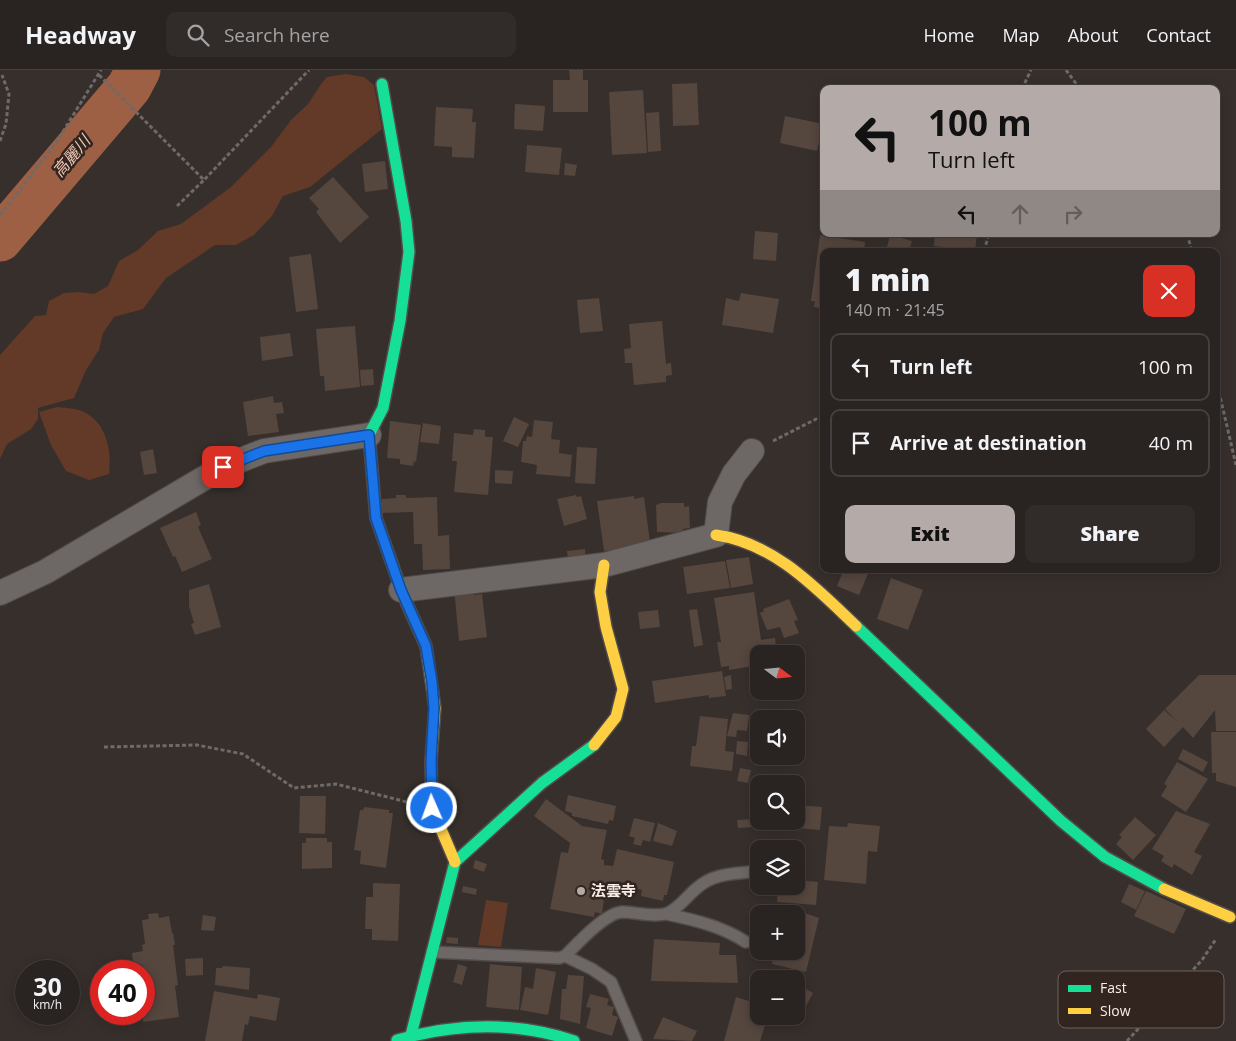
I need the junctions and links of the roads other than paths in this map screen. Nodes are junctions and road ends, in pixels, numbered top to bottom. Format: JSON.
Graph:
{"nodes":[{"id":1,"x":382,"y":84,"type":"dead end"},
{"id":2,"x":369,"y":435,"type":"junction"},
{"id":3,"x":752,"y":451,"type":"road end"},
{"id":4,"x":716,"y":535,"type":"junction"},
{"id":5,"x":604,"y":564,"type":"junction"},
{"id":6,"x":401,"y":590,"type":"junction"},
{"id":7,"x":0,"y":593,"type":"edge"},
{"id":8,"x":455,"y":862,"type":"junction"},
{"id":9,"x":750,"y":871,"type":"edge"},
{"id":10,"x":666,"y":914,"type":"junction"},
{"id":11,"x":1230,"y":917,"type":"road end"},
{"id":12,"x":746,"y":942,"type":"dead end"},
{"id":13,"x":432,"y":952,"type":"junction"},
{"id":14,"x":565,"y":956,"type":"junction"},
{"id":15,"x":411,"y":1035,"type":"junction"},
{"id":16,"x":395,"y":1041,"type":"edge"},
{"id":17,"x":574,"y":1041,"type":"edge"},
{"id":18,"x":636,"y":1041,"type":"edge"}],
"edges":[{"from":1,"to":2,"type":"street"},
{"from":2,"to":6,"type":"street"},
{"from":2,"to":7,"type":"street"},
{"from":3,"to":4,"type":"street"},
{"from":4,"to":5,"type":"street"},
{"from":4,"to":11,"type":"street"},
{"from":5,"to":6,"type":"street"},
{"from":5,"to":8,"type":"street"},
{"from":6,"to":8,"type":"street"},
{"from":8,"to":13,"type":"street"},
{"from":9,"to":10,"type":"lane"},
{"from":10,"to":12,"type":"lane"},
{"from":10,"to":14,"type":"lane"},
{"from":13,"to":14,"type":"lane"},
{"from":13,"to":15,"type":"street"},
{"from":14,"to":18,"type":"lane"},
{"from":15,"to":16,"type":"street"},
{"from":15,"to":17,"type":"street"}]}
